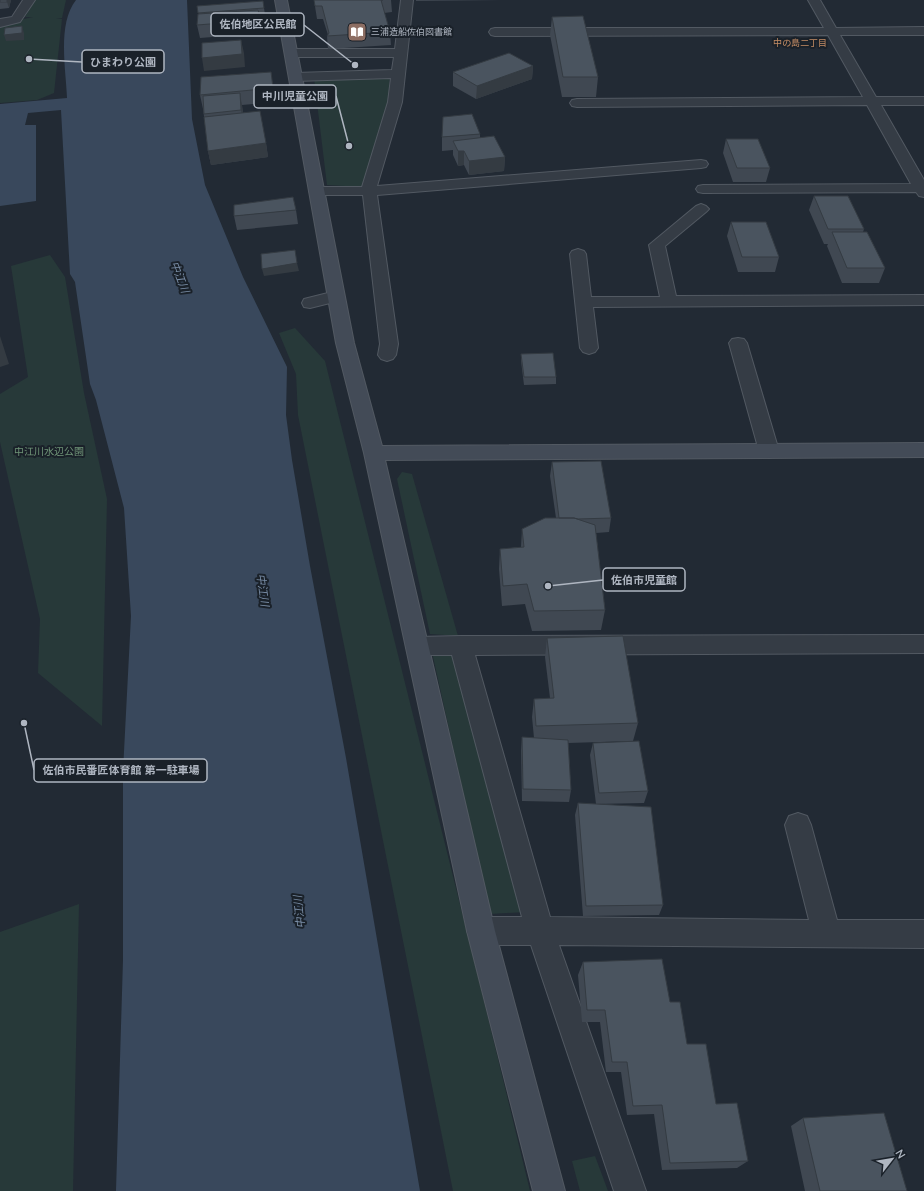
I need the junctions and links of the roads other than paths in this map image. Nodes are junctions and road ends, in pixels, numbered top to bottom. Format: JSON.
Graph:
{"nodes":[{"id":1,"x":29,"y":0,"type":"edge"},
{"id":2,"x":281,"y":0,"type":"edge"},
{"id":3,"x":407,"y":0,"type":"edge"},
{"id":4,"x":814,"y":0,"type":"edge"},
{"id":5,"x":0,"y":23,"type":"edge"},
{"id":6,"x":832,"y":31,"type":"junction"},
{"id":7,"x":924,"y":31,"type":"edge"},
{"id":8,"x":495,"y":32,"type":"dead end"},
{"id":9,"x":401,"y":52,"type":"junction"},
{"id":10,"x":291,"y":53,"type":"junction"},
{"id":11,"x":398,"y":74,"type":"junction"},
{"id":12,"x":295,"y":77,"type":"junction"},
{"id":13,"x":872,"y":101,"type":"junction"},
{"id":14,"x":924,"y":101,"type":"edge"},
{"id":15,"x":577,"y":103,"type":"dead end"},
{"id":16,"x":701,"y":164,"type":"dead end"},
{"id":17,"x":702,"y":189,"type":"dead end"},
{"id":18,"x":923,"y":190,"type":"edge"},
{"id":19,"x":316,"y":191,"type":"junction"},
{"id":20,"x":371,"y":191,"type":"junction"},
{"id":21,"x":701,"y":209,"type":"dead end"},
{"id":22,"x":578,"y":254,"type":"dead end"},
{"id":23,"x":336,"y":296,"type":"junction"},
{"id":24,"x":924,"y":300,"type":"edge"},
{"id":25,"x":669,"y":301,"type":"junction"},
{"id":26,"x":583,"y":302,"type":"junction"},
{"id":27,"x":310,"y":303,"type":"dead end"},
{"id":28,"x":738,"y":343,"type":"dead end"},
{"id":29,"x":589,"y":348,"type":"dead end"},
{"id":30,"x":387,"y":355,"type":"dead end"},
{"id":31,"x":769,"y":450,"type":"junction"},
{"id":32,"x":924,"y":450,"type":"edge"},
{"id":33,"x":374,"y":453,"type":"junction"},
{"id":34,"x":924,"y":644,"type":"edge"},
{"id":35,"x":460,"y":645,"type":"junction"},
{"id":36,"x":418,"y":646,"type":"junction"},
{"id":37,"x":798,"y":825,"type":"dead end"},
{"id":38,"x":540,"y":930,"type":"junction"},
{"id":39,"x":481,"y":931,"type":"junction"},
{"id":40,"x":827,"y":934,"type":"junction"},
{"id":41,"x":924,"y":934,"type":"edge"},
{"id":42,"x":549,"y":1191,"type":"edge"},
{"id":43,"x":630,"y":1191,"type":"edge"}],
"edges":[{"from":1,"to":5,"type":"street"},
{"from":2,"to":10,"type":"street"},
{"from":3,"to":9,"type":"street"},
{"from":4,"to":6,"type":"street"},
{"from":6,"to":7,"type":"street"},
{"from":6,"to":8,"type":"street"},
{"from":6,"to":13,"type":"street"},
{"from":9,"to":10,"type":"street"},
{"from":9,"to":11,"type":"street"},
{"from":10,"to":12,"type":"street"},
{"from":11,"to":12,"type":"street"},
{"from":11,"to":20,"type":"street"},
{"from":12,"to":19,"type":"street"},
{"from":13,"to":14,"type":"street"},
{"from":13,"to":15,"type":"street"},
{"from":13,"to":18,"type":"street"},
{"from":16,"to":20,"type":"street"},
{"from":17,"to":18,"type":"street"},
{"from":19,"to":20,"type":"street"},
{"from":19,"to":23,"type":"street"},
{"from":20,"to":30,"type":"street"},
{"from":21,"to":25,"type":"street"},
{"from":22,"to":26,"type":"street"},
{"from":23,"to":27,"type":"street"},
{"from":23,"to":33,"type":"street"},
{"from":24,"to":25,"type":"street"},
{"from":25,"to":26,"type":"street"},
{"from":26,"to":29,"type":"street"},
{"from":28,"to":31,"type":"street"},
{"from":31,"to":32,"type":"street"},
{"from":31,"to":33,"type":"street"},
{"from":33,"to":36,"type":"street"},
{"from":34,"to":35,"type":"street"},
{"from":35,"to":36,"type":"street"},
{"from":35,"to":38,"type":"street"},
{"from":36,"to":39,"type":"street"},
{"from":37,"to":40,"type":"street"},
{"from":38,"to":39,"type":"street"},
{"from":38,"to":40,"type":"street"},
{"from":38,"to":43,"type":"street"},
{"from":39,"to":42,"type":"street"},
{"from":40,"to":41,"type":"street"}]}
